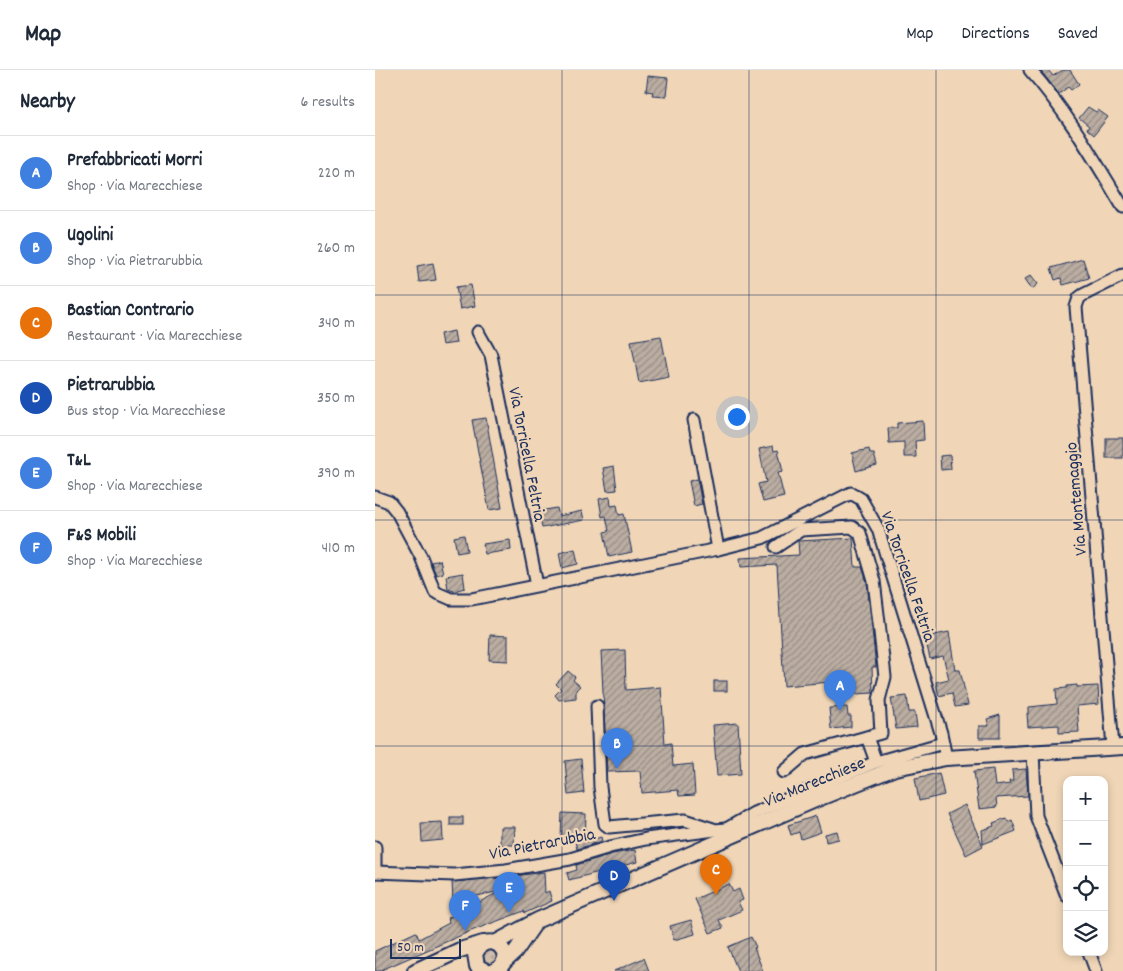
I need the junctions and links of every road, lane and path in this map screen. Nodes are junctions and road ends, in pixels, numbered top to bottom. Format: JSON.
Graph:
{"nodes":[{"id":1,"x":1030,"y":70,"type":"edge"},
{"id":2,"x":1123,"y":208,"type":"edge"},
{"id":3,"x":1123,"y":275,"type":"edge"},
{"id":4,"x":478,"y":332,"type":"dead end"},
{"id":5,"x":694,"y":420,"type":"dead end"},
{"id":6,"x":375,"y":497,"type":"edge"},
{"id":7,"x":776,"y":547,"type":"dead end"},
{"id":8,"x":717,"y":549,"type":"junction"},
{"id":9,"x":537,"y":585,"type":"junction"},
{"id":10,"x":597,"y":706,"type":"dead end"},
{"id":11,"x":867,"y":737,"type":"junction"},
{"id":12,"x":943,"y":744,"type":"junction"},
{"id":13,"x":1118,"y":747,"type":"edge"},
{"id":14,"x":1033,"y":752,"type":"junction"},
{"id":15,"x":946,"y":758,"type":"junction"},
{"id":16,"x":876,"y":762,"type":"junction"},
{"id":17,"x":784,"y":772,"type":"dead end"},
{"id":18,"x":753,"y":827,"type":"junction"},
{"id":19,"x":720,"y":829,"type":"junction"},
{"id":20,"x":375,"y":847,"type":"edge"},
{"id":21,"x":375,"y":872,"type":"edge"},
{"id":22,"x":1063,"y":886,"type":"edge"},
{"id":23,"x":537,"y":920,"type":"junction"},
{"id":24,"x":489,"y":943,"type":"junction"},
{"id":25,"x":1090,"y":956,"type":"edge"},
{"id":26,"x":443,"y":960,"type":"junction"},
{"id":27,"x":490,"y":968,"type":"edge"},
{"id":28,"x":415,"y":971,"type":"edge"},
{"id":29,"x":1096,"y":971,"type":"edge"}],
"edges":[{"from":1,"to":2,"type":"street"},
{"from":3,"to":13,"type":"street","name":"Via Montemaggio"},
{"from":4,"to":9,"type":"street","name":"Via Torricella Feltria"},
{"from":5,"to":8,"type":"street"},
{"from":6,"to":9,"type":"street","name":"Via Torricella Feltria"},
{"from":7,"to":11,"type":"street"},
{"from":8,"to":9,"type":"street","name":"Via Torricella Feltria"},
{"from":8,"to":12,"type":"street","name":"Via Torricella Feltria"},
{"from":10,"to":19,"type":"street","name":"Via Pietrarubbia"},
{"from":11,"to":16,"type":"street"},
{"from":11,"to":17,"type":"street"},
{"from":12,"to":15,"type":"street","name":"Via Torricella Feltria"},
{"from":12,"to":16,"type":"street"},
{"from":13,"to":14,"type":"main road","name":"Via Marecchiese"},
{"from":14,"to":15,"type":"main road","name":"Via Marecchiese"},
{"from":14,"to":22,"type":"street"},
{"from":15,"to":18,"type":"main road","name":"Via Marecchiese"},
{"from":16,"to":19,"type":"street"},
{"from":18,"to":19,"type":"street","name":"Via Pietrarubbia"},
{"from":18,"to":23,"type":"main road","name":"Via Marecchiese"},
{"from":19,"to":21,"type":"street","name":"Via Pietrarubbia"},
{"from":20,"to":21,"type":"street"},
{"from":23,"to":24,"type":"main road","name":"Via Marecchiese"},
{"from":23,"to":27,"type":"main road"},
{"from":24,"to":26,"type":"main road","name":"Via Marecchiese"},
{"from":24,"to":27,"type":"main road"},
{"from":24,"to":27,"type":"main road"},
{"from":25,"to":29,"type":"street"},
{"from":26,"to":27,"type":"main road","name":"Via Marecchiese"},
{"from":26,"to":28,"type":"main road","name":"Via Marecchiese"}]}
